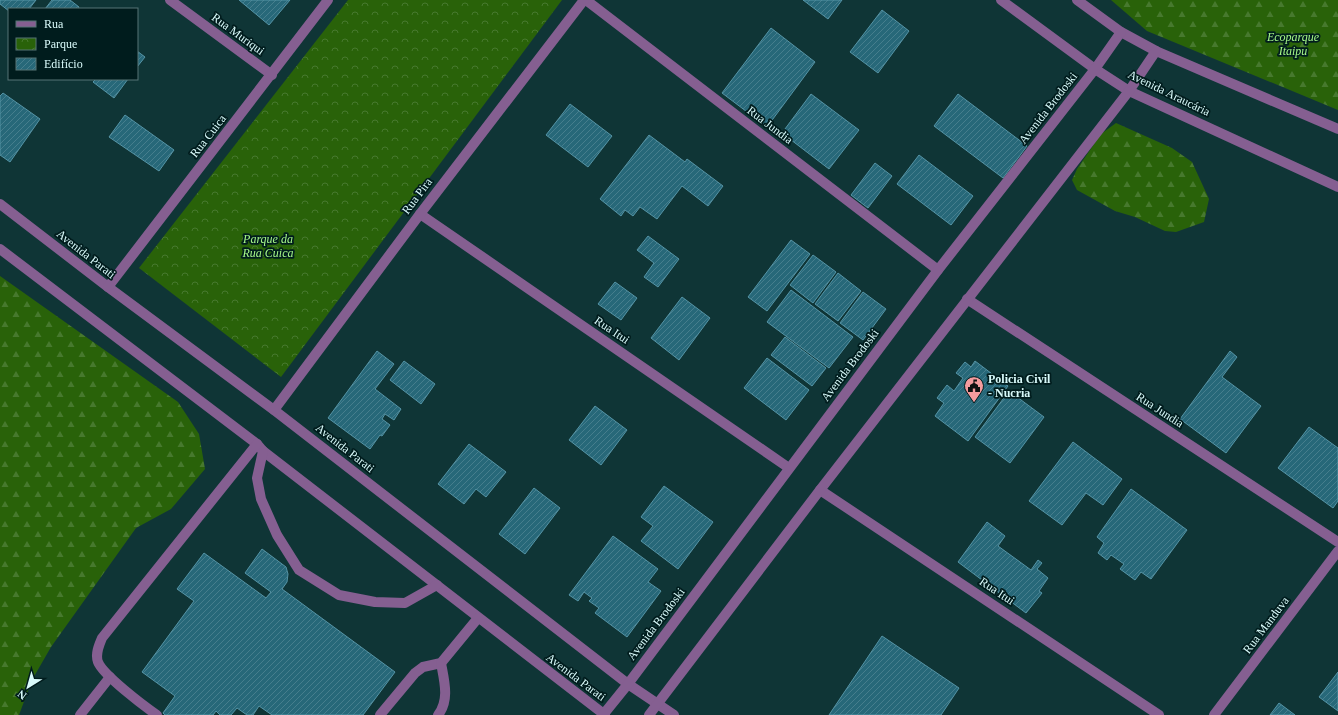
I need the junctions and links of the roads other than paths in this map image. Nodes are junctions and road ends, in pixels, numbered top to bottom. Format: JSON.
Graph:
{"nodes":[{"id":1,"x":170,"y":0,"type":"edge"},
{"id":2,"x":328,"y":0,"type":"edge"},
{"id":3,"x":585,"y":0,"type":"edge"},
{"id":4,"x":1001,"y":0,"type":"edge"},
{"id":5,"x":1077,"y":0,"type":"edge"},
{"id":6,"x":1121,"y":32,"type":"junction"},
{"id":7,"x":1156,"y":51,"type":"junction"},
{"id":8,"x":1095,"y":69,"type":"junction"},
{"id":9,"x":272,"y":75,"type":"junction"},
{"id":10,"x":1129,"y":91,"type":"junction"},
{"id":11,"x":1338,"y":129,"type":"edge"},
{"id":12,"x":1338,"y":187,"type":"edge"},
{"id":13,"x":0,"y":204,"type":"edge"},
{"id":14,"x":420,"y":214,"type":"junction"},
{"id":15,"x":0,"y":249,"type":"edge"},
{"id":16,"x":938,"y":270,"type":"junction"},
{"id":17,"x":108,"y":287,"type":"junction"},
{"id":18,"x":967,"y":299,"type":"junction"},
{"id":19,"x":274,"y":410,"type":"junction"},
{"id":20,"x":260,"y":448,"type":"junction"},
{"id":21,"x":789,"y":468,"type":"junction"},
{"id":22,"x":820,"y":490,"type":"junction"},
{"id":23,"x":1338,"y":542,"type":"edge"},
{"id":24,"x":1338,"y":551,"type":"edge"},
{"id":25,"x":437,"y":585,"type":"junction"},
{"id":26,"x":478,"y":618,"type":"junction"},
{"id":27,"x":441,"y":663,"type":"junction"},
{"id":28,"x":110,"y":677,"type":"junction"},
{"id":29,"x":628,"y":684,"type":"junction"},
{"id":30,"x":658,"y":704,"type":"junction"},
{"id":31,"x":80,"y":715,"type":"edge"},
{"id":32,"x":157,"y":715,"type":"edge"},
{"id":33,"x":380,"y":715,"type":"edge"},
{"id":34,"x":438,"y":715,"type":"edge"},
{"id":35,"x":604,"y":715,"type":"edge"},
{"id":36,"x":649,"y":715,"type":"edge"},
{"id":37,"x":674,"y":715,"type":"edge"},
{"id":38,"x":1159,"y":715,"type":"edge"},
{"id":39,"x":1214,"y":715,"type":"edge"}],
"edges":[{"from":1,"to":9,"type":"street","name":"Rua Muriqui"},
{"from":2,"to":9,"type":"street","name":"Rua Cuica"},
{"from":3,"to":14,"type":"street","name":"Rua Pira"},
{"from":3,"to":16,"type":"street","name":"Rua Jundia"},
{"from":4,"to":8,"type":"street","name":"Avenida Araucária"},
{"from":5,"to":6,"type":"street"},
{"from":6,"to":7,"type":"street"},
{"from":6,"to":8,"type":"street","name":"Avenida Brodoski"},
{"from":7,"to":10,"type":"street"},
{"from":7,"to":11,"type":"street"},
{"from":8,"to":10,"type":"street","name":"Avenida Araucária"},
{"from":8,"to":16,"type":"street","name":"Avenida Brodoski"},
{"from":9,"to":17,"type":"street","name":"Rua Cuica"},
{"from":10,"to":12,"type":"street","name":"Avenida Araucária"},
{"from":10,"to":18,"type":"street"},
{"from":13,"to":17,"type":"street","name":"Avenida Parati"},
{"from":14,"to":19,"type":"street","name":"Rua Pira"},
{"from":14,"to":21,"type":"street","name":"Rua Itui"},
{"from":15,"to":20,"type":"street","name":"Avenida Parati"},
{"from":16,"to":21,"type":"street","name":"Avenida Brodoski"},
{"from":17,"to":19,"type":"street","name":"Avenida Parati"},
{"from":18,"to":22,"type":"street"},
{"from":18,"to":23,"type":"street","name":"Rua Jundia"},
{"from":19,"to":29,"type":"street","name":"Avenida Parati"},
{"from":20,"to":25,"type":"street","name":"Avenida Parati"},
{"from":20,"to":25,"type":"street"},
{"from":20,"to":28,"type":"street"},
{"from":21,"to":29,"type":"street","name":"Avenida Brodoski"},
{"from":22,"to":30,"type":"street"},
{"from":22,"to":38,"type":"street","name":"Rua Itui"},
{"from":24,"to":39,"type":"street","name":"Rua Manduva"},
{"from":25,"to":26,"type":"street","name":"Avenida Parati"},
{"from":26,"to":27,"type":"street"},
{"from":26,"to":35,"type":"street","name":"Avenida Parati"},
{"from":27,"to":33,"type":"street"},
{"from":27,"to":34,"type":"street"},
{"from":28,"to":31,"type":"street"},
{"from":28,"to":32,"type":"street"},
{"from":29,"to":30,"type":"street","name":"Avenida Parati"},
{"from":29,"to":35,"type":"street","name":"Avenida Brodoski"},
{"from":30,"to":36,"type":"street"},
{"from":30,"to":37,"type":"street","name":"Avenida Parati"}]}
